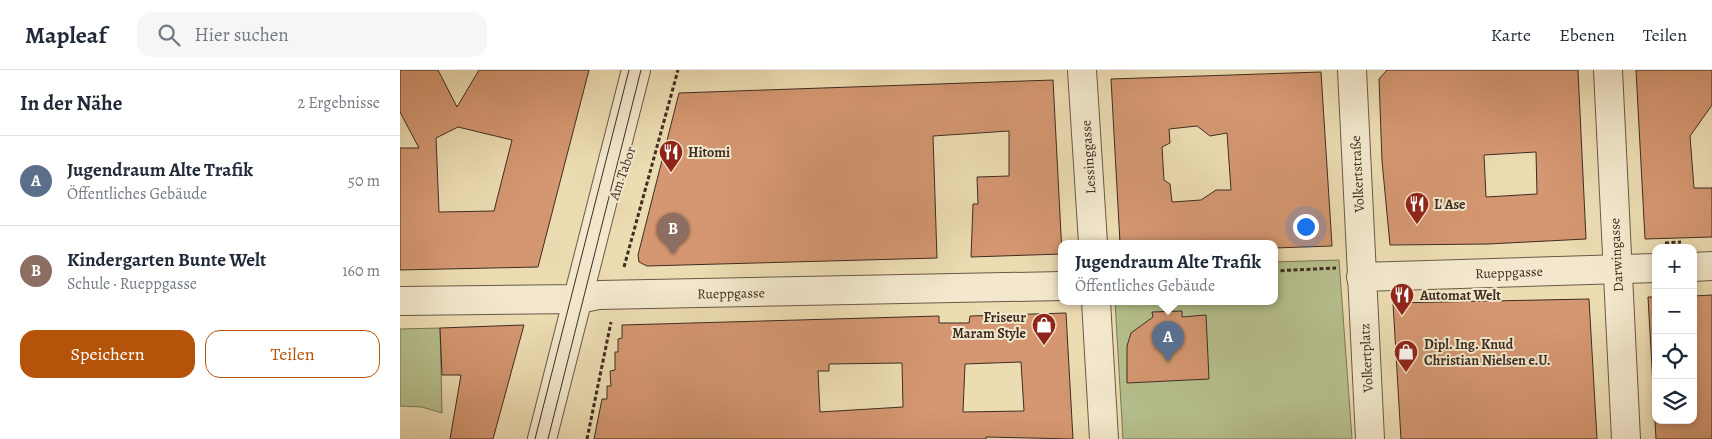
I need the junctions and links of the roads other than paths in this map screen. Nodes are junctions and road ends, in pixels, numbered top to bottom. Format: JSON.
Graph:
{"nodes":[{"id":1,"x":636,"y":70,"type":"edge"},
{"id":2,"x":654,"y":70,"type":"edge"},
{"id":3,"x":1082,"y":70,"type":"edge"},
{"id":4,"x":1352,"y":70,"type":"edge"},
{"id":5,"x":1608,"y":70,"type":"edge"},
{"id":6,"x":1093,"y":240,"type":"edge"},
{"id":7,"x":1652,"y":257,"type":"edge"},
{"id":8,"x":1697,"y":258,"type":"edge"},
{"id":9,"x":1712,"y":266,"type":"edge"},
{"id":10,"x":1616,"y":269,"type":"junction"},
{"id":11,"x":1362,"y":277,"type":"junction"},
{"id":12,"x":581,"y":286,"type":"junction"},
{"id":13,"x":1058,"y":286,"type":"edge"},
{"id":14,"x":400,"y":301,"type":"edge"},
{"id":15,"x":1096,"y":305,"type":"edge"},
{"id":16,"x":542,"y":439,"type":"edge"},
{"id":17,"x":1104,"y":439,"type":"edge"},
{"id":18,"x":1370,"y":439,"type":"edge"},
{"id":19,"x":1626,"y":439,"type":"edge"}],
"edges":[{"from":1,"to":12,"type":"street","name":"Am Tabor"},
{"from":2,"to":12,"type":"street","name":"Am Tabor"},
{"from":3,"to":6,"type":"street","name":"Lessinggasse"},
{"from":4,"to":11,"type":"street","name":"Volkertstraße"},
{"from":5,"to":10,"type":"street","name":"Darwingasse"},
{"from":7,"to":10,"type":"street","name":"Rueppgasse"},
{"from":8,"to":9,"type":"street"},
{"from":10,"to":11,"type":"street","name":"Rueppgasse"},
{"from":10,"to":19,"type":"street","name":"Darwingasse"},
{"from":11,"to":18,"type":"street","name":"Volkertplatz"},
{"from":12,"to":13,"type":"street","name":"Rueppgasse"},
{"from":12,"to":14,"type":"street","name":"Rueppgasse"},
{"from":12,"to":16,"type":"street","name":"Am Tabor"},
{"from":15,"to":17,"type":"street"}]}
